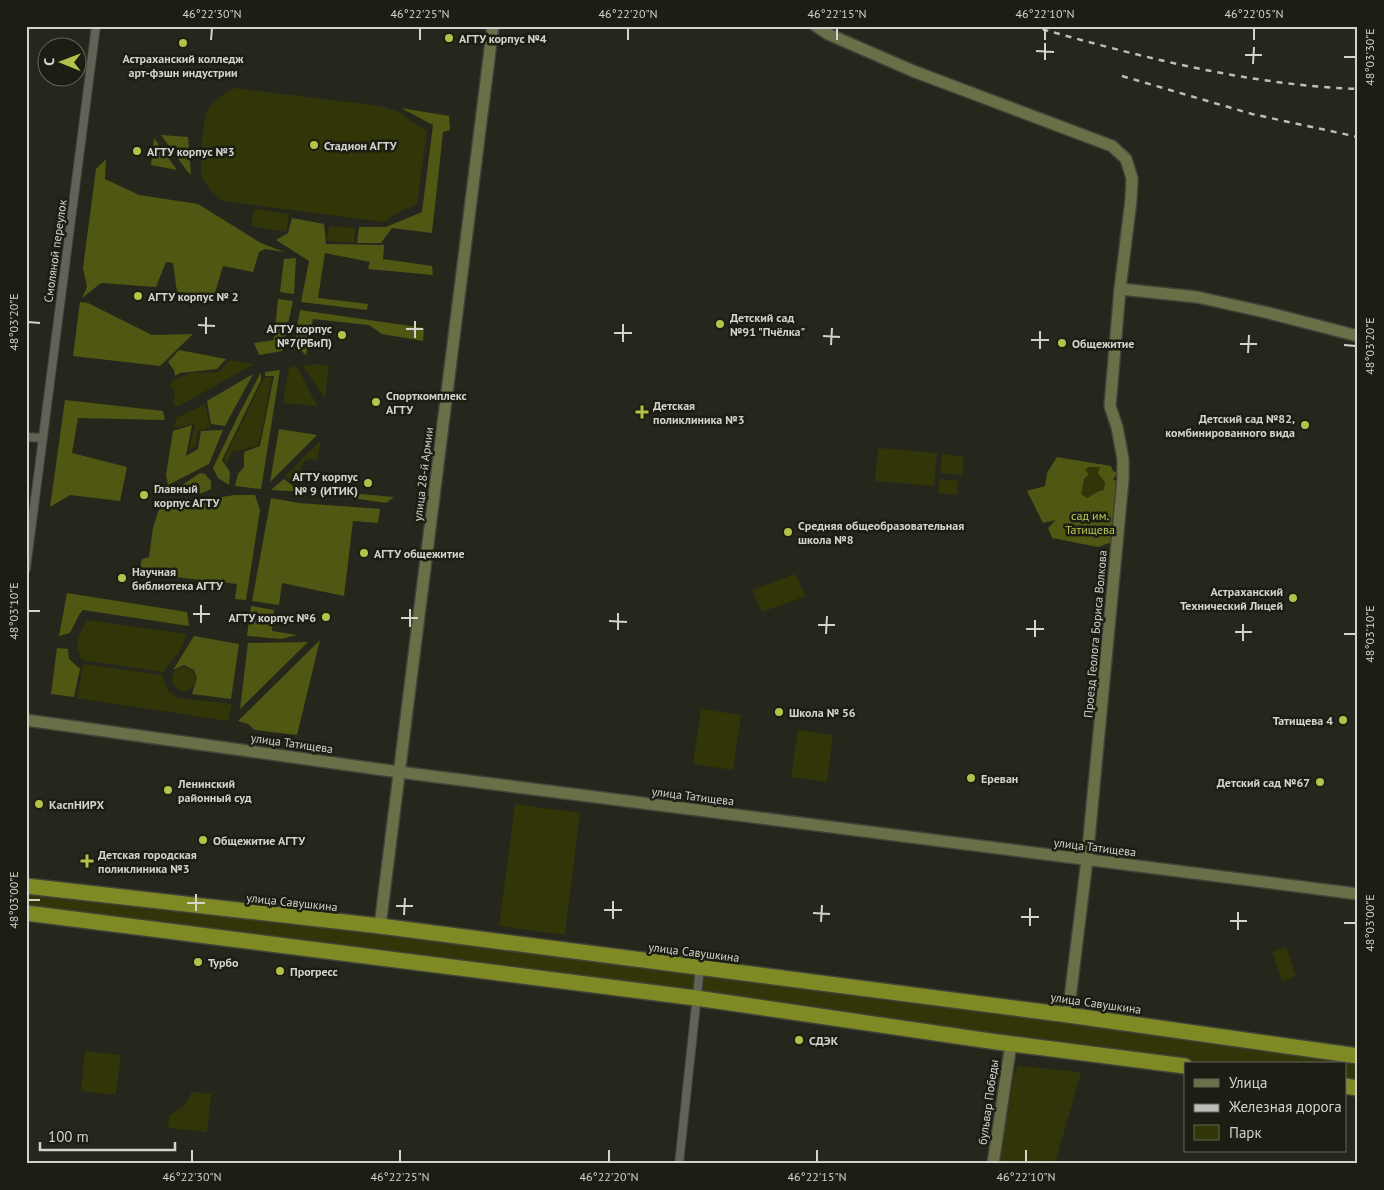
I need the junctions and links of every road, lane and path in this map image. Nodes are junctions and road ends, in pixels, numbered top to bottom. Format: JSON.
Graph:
{"nodes":[{"id":1,"x":96,"y":26,"type":"edge"},
{"id":2,"x":493,"y":26,"type":"edge"},
{"id":3,"x":816,"y":26,"type":"edge"},
{"id":4,"x":1120,"y":289,"type":"junction"},
{"id":5,"x":1358,"y":336,"type":"edge"},
{"id":6,"x":26,"y":437,"type":"edge"},
{"id":7,"x":42,"y":438,"type":"junction"},
{"id":8,"x":26,"y":569,"type":"edge"},
{"id":9,"x":26,"y":720,"type":"edge"},
{"id":10,"x":399,"y":772,"type":"junction"},
{"id":11,"x":1087,"y":860,"type":"junction"},
{"id":12,"x":26,"y":886,"type":"edge"},
{"id":13,"x":1358,"y":894,"type":"edge"},
{"id":14,"x":26,"y":913,"type":"edge"},
{"id":15,"x":380,"y":926,"type":"junction"},
{"id":16,"x":700,"y":967,"type":"junction"},
{"id":17,"x":696,"y":998,"type":"junction"},
{"id":18,"x":1068,"y":1014,"type":"junction"},
{"id":19,"x":1011,"y":1044,"type":"junction"},
{"id":20,"x":1358,"y":1056,"type":"edge"},
{"id":21,"x":1184,"y":1066,"type":"edge"},
{"id":22,"x":679,"y":1164,"type":"edge"},
{"id":23,"x":993,"y":1164,"type":"edge"}],
"edges":[{"from":1,"to":7,"type":"street","name":"Смоляной переулок"},
{"from":2,"to":10,"type":"main road","name":"улица 28-й Армии"},
{"from":3,"to":4,"type":"main road","name":"Проезд Геолога Бориса Волкова"},
{"from":4,"to":5,"type":"main road"},
{"from":4,"to":11,"type":"main road","name":"Проезд Геолога Бориса Волкова"},
{"from":6,"to":7,"type":"street"},
{"from":7,"to":8,"type":"street","name":"Смоляной переулок"},
{"from":9,"to":10,"type":"main road","name":"улица Татищева"},
{"from":10,"to":11,"type":"main road","name":"улица Татищева"},
{"from":10,"to":15,"type":"main road","name":"улица 28-й Армии"},
{"from":11,"to":13,"type":"main road","name":"улица Татищева"},
{"from":11,"to":18,"type":"main road","name":"Проезд Геолога Бориса Волкова"},
{"from":12,"to":15,"type":"highway","name":"улица Савушкина"},
{"from":14,"to":17,"type":"highway"},
{"from":15,"to":16,"type":"highway","name":"улица Савушкина"},
{"from":16,"to":17,"type":"street"},
{"from":16,"to":18,"type":"highway","name":"улица Савушкина"},
{"from":17,"to":19,"type":"highway"},
{"from":17,"to":22,"type":"street"},
{"from":18,"to":20,"type":"highway","name":"улица Савушкина"},
{"from":19,"to":21,"type":"highway"},
{"from":19,"to":23,"type":"main road","name":"бульвар Победы"}]}
